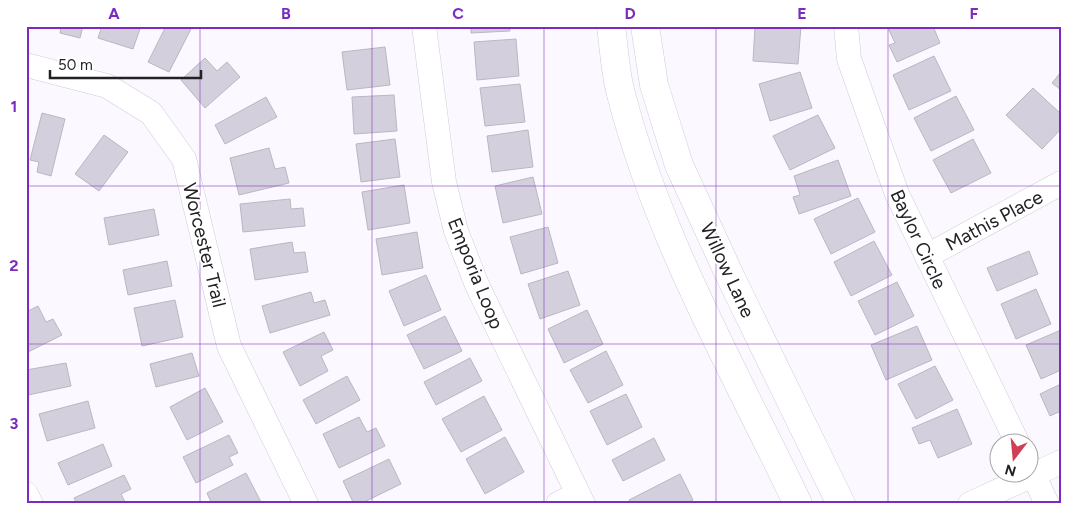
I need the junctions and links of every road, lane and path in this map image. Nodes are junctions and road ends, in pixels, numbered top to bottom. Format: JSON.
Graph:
{"nodes":[{"id":1,"x":424,"y":26,"type":"edge"},
{"id":2,"x":611,"y":26,"type":"edge"},
{"id":3,"x":645,"y":26,"type":"edge"},
{"id":4,"x":846,"y":26,"type":"edge"},
{"id":5,"x":26,"y":65,"type":"edge"},
{"id":6,"x":1061,"y":183,"type":"edge"},
{"id":7,"x":927,"y":256,"type":"junction"},
{"id":8,"x":1012,"y":432,"type":"edge"},
{"id":9,"x":1061,"y":462,"type":"edge"},
{"id":10,"x":1040,"y":468,"type":"edge"},
{"id":11,"x":1011,"y":482,"type":"edge"},
{"id":12,"x":1036,"y":482,"type":"edge"},
{"id":13,"x":26,"y":494,"type":"edge"},
{"id":14,"x":573,"y":501,"type":"edge"},
{"id":15,"x":31,"y":504,"type":"edge"},
{"id":16,"x":306,"y":504,"type":"edge"},
{"id":17,"x":798,"y":504,"type":"edge"},
{"id":18,"x":841,"y":504,"type":"edge"},
{"id":19,"x":970,"y":504,"type":"edge"},
{"id":20,"x":1047,"y":504,"type":"edge"}],
"edges":[{"from":1,"to":14,"type":"street","name":"Emporia Loop"},
{"from":2,"to":17,"type":"street","name":"Willow Lane"},
{"from":3,"to":18,"type":"street","name":"Willow Lane"},
{"from":4,"to":7,"type":"street","name":"Baylor Circle"},
{"from":5,"to":16,"type":"street","name":"Worcester Trail"},
{"from":6,"to":7,"type":"street","name":"Mathis Place"},
{"from":7,"to":8,"type":"street","name":"Baylor Circle"},
{"from":9,"to":10,"type":"street"},
{"from":11,"to":19,"type":"street"},
{"from":12,"to":20,"type":"street"},
{"from":13,"to":15,"type":"street"}]}
